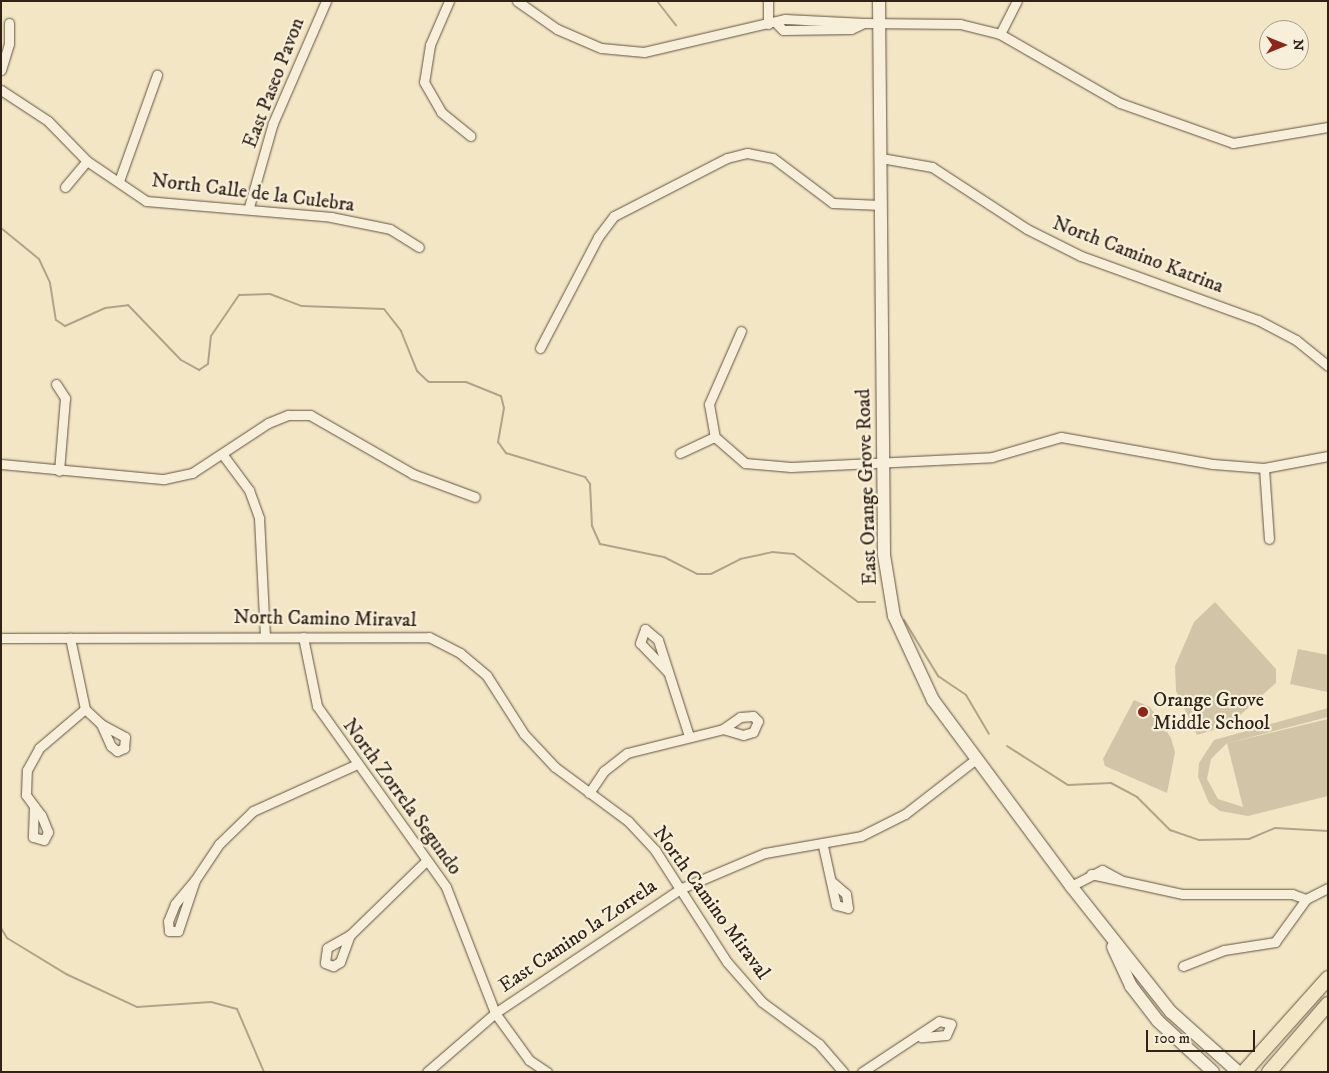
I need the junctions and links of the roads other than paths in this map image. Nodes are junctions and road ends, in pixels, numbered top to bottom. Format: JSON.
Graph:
{"nodes":[{"id":1,"x":326,"y":1,"type":"edge"},
{"id":2,"x":449,"y":1,"type":"edge"},
{"id":3,"x":517,"y":1,"type":"edge"},
{"id":4,"x":768,"y":1,"type":"edge"},
{"id":5,"x":879,"y":1,"type":"edge"},
{"id":6,"x":1017,"y":1,"type":"edge"},
{"id":7,"x":8,"y":23,"type":"dead end"},
{"id":8,"x":879,"y":23,"type":"junction"},
{"id":9,"x":773,"y":24,"type":"junction"},
{"id":10,"x":1000,"y":34,"type":"junction"},
{"id":11,"x":1,"y":70,"type":"edge"},
{"id":12,"x":157,"y":75,"type":"dead end"},
{"id":13,"x":1,"y":90,"type":"edge"},
{"id":14,"x":1328,"y":127,"type":"edge"},
{"id":15,"x":471,"y":136,"type":"dead end"},
{"id":16,"x":880,"y":158,"type":"junction"},
{"id":17,"x":87,"y":161,"type":"junction"},
{"id":18,"x":119,"y":181,"type":"junction"},
{"id":19,"x":64,"y":187,"type":"dead end"},
{"id":20,"x":881,"y":205,"type":"junction"},
{"id":21,"x":249,"y":207,"type":"junction"},
{"id":22,"x":419,"y":247,"type":"dead end"},
{"id":23,"x":741,"y":331,"type":"dead end"},
{"id":24,"x":540,"y":348,"type":"dead end"},
{"id":25,"x":1328,"y":366,"type":"edge"},
{"id":26,"x":56,"y":384,"type":"dead end"},
{"id":27,"x":715,"y":437,"type":"junction"},
{"id":28,"x":680,"y":453,"type":"dead end"},
{"id":29,"x":223,"y":456,"type":"junction"},
{"id":30,"x":1328,"y":456,"type":"edge"},
{"id":31,"x":882,"y":459,"type":"junction"},
{"id":32,"x":1,"y":464,"type":"edge"},
{"id":33,"x":1264,"y":468,"type":"junction"},
{"id":34,"x":58,"y":471,"type":"junction"},
{"id":35,"x":475,"y":497,"type":"dead end"},
{"id":36,"x":1269,"y":539,"type":"dead end"},
{"id":37,"x":264,"y":635,"type":"junction"},
{"id":38,"x":302,"y":637,"type":"junction"},
{"id":39,"x":1,"y":638,"type":"edge"},
{"id":40,"x":70,"y":638,"type":"junction"},
{"id":41,"x":668,"y":672,"type":"dead end"},
{"id":42,"x":85,"y":709,"type":"junction"},
{"id":43,"x":101,"y":724,"type":"dead end"},
{"id":44,"x":723,"y":729,"type":"dead end"},
{"id":45,"x":689,"y":736,"type":"junction"},
{"id":46,"x":976,"y":759,"type":"junction"},
{"id":47,"x":355,"y":765,"type":"junction"},
{"id":48,"x":589,"y":792,"type":"junction"},
{"id":49,"x":34,"y":806,"type":"dead end"},
{"id":50,"x":823,"y":846,"type":"junction"},
{"id":51,"x":426,"y":861,"type":"junction"},
{"id":52,"x":195,"y":880,"type":"junction"},
{"id":53,"x":831,"y":881,"type":"dead end"},
{"id":54,"x":1071,"y":886,"type":"junction"},
{"id":55,"x":682,"y":888,"type":"junction"},
{"id":56,"x":1328,"y":888,"type":"edge"},
{"id":57,"x":1306,"y":899,"type":"junction"},
{"id":58,"x":1107,"y":934,"type":"junction"},
{"id":59,"x":350,"y":935,"type":"dead end"},
{"id":60,"x":1183,"y":966,"type":"dead end"},
{"id":61,"x":1328,"y":978,"type":"edge"},
{"id":62,"x":1328,"y":1004,"type":"edge"},
{"id":63,"x":495,"y":1013,"type":"junction"},
{"id":64,"x":921,"y":1037,"type":"dead end"},
{"id":65,"x":427,"y":1072,"type":"edge"},
{"id":66,"x":547,"y":1072,"type":"edge"},
{"id":67,"x":843,"y":1072,"type":"edge"},
{"id":68,"x":862,"y":1072,"type":"edge"},
{"id":69,"x":1213,"y":1072,"type":"edge"},
{"id":70,"x":1238,"y":1072,"type":"edge"},
{"id":71,"x":1244,"y":1072,"type":"edge"},
{"id":72,"x":1269,"y":1072,"type":"edge"}],
"edges":[{"from":1,"to":21,"type":"street","name":"East Paseo Pavon"},
{"from":2,"to":15,"type":"street"},
{"from":3,"to":9,"type":"street"},
{"from":4,"to":9,"type":"street"},
{"from":5,"to":8,"type":"main road","name":"East Orange Grove Road"},
{"from":6,"to":10,"type":"street"},
{"from":7,"to":11,"type":"street"},
{"from":8,"to":9,"type":"street"},
{"from":8,"to":10,"type":"street"},
{"from":8,"to":16,"type":"main road","name":"East Orange Grove Road"},
{"from":10,"to":14,"type":"street"},
{"from":12,"to":18,"type":"street"},
{"from":13,"to":17,"type":"street","name":"North Calle de la Culebra"},
{"from":16,"to":20,"type":"main road","name":"East Orange Grove Road"},
{"from":16,"to":25,"type":"street","name":"North Camino Katrina"},
{"from":17,"to":18,"type":"street","name":"North Calle de la Culebra"},
{"from":17,"to":19,"type":"street"},
{"from":18,"to":21,"type":"street","name":"North Calle de la Culebra"},
{"from":20,"to":24,"type":"street"},
{"from":20,"to":31,"type":"main road","name":"East Orange Grove Road"},
{"from":21,"to":22,"type":"street","name":"North Calle de la Culebra"},
{"from":23,"to":27,"type":"street"},
{"from":26,"to":34,"type":"street"},
{"from":27,"to":28,"type":"street"},
{"from":27,"to":31,"type":"street"},
{"from":29,"to":34,"type":"street"},
{"from":29,"to":35,"type":"street"},
{"from":29,"to":37,"type":"street"},
{"from":30,"to":33,"type":"street"},
{"from":31,"to":33,"type":"street"},
{"from":31,"to":46,"type":"main road","name":"East Orange Grove Road"},
{"from":32,"to":34,"type":"street"},
{"from":33,"to":36,"type":"street"},
{"from":37,"to":38,"type":"street","name":"North Camino Miraval"},
{"from":37,"to":40,"type":"street","name":"North Camino Miraval"},
{"from":38,"to":47,"type":"street","name":"North Zorrela Segundo"},
{"from":38,"to":48,"type":"street","name":"North Camino Miraval"},
{"from":39,"to":40,"type":"street","name":"North Camino Miraval"},
{"from":40,"to":42,"type":"street"},
{"from":41,"to":45,"type":"street"},
{"from":42,"to":43,"type":"street"},
{"from":42,"to":49,"type":"street"},
{"from":44,"to":45,"type":"street"},
{"from":45,"to":48,"type":"street"},
{"from":46,"to":50,"type":"street","name":"East Camino la Zorrela"},
{"from":46,"to":54,"type":"main road","name":"East Orange Grove Road"},
{"from":47,"to":51,"type":"street","name":"North Zorrela Segundo"},
{"from":47,"to":52,"type":"street"},
{"from":48,"to":55,"type":"street","name":"North Camino Miraval"},
{"from":50,"to":53,"type":"street"},
{"from":50,"to":55,"type":"street","name":"East Camino la Zorrela"},
{"from":51,"to":59,"type":"street"},
{"from":51,"to":63,"type":"street","name":"North Zorrela Segundo"},
{"from":52,"to":52,"type":"street"},
{"from":54,"to":57,"type":"street"},
{"from":54,"to":58,"type":"main road","name":"East Orange Grove Road"},
{"from":55,"to":63,"type":"street","name":"East Camino la Zorrela"},
{"from":55,"to":67,"type":"street","name":"North Camino Miraval"},
{"from":56,"to":57,"type":"street"},
{"from":57,"to":60,"type":"street"},
{"from":58,"to":69,"type":"main road","name":"East Orange Grove Road"},
{"from":58,"to":70,"type":"main road","name":"East Orange Grove Road"},
{"from":61,"to":71,"type":"main road"},
{"from":62,"to":72,"type":"main road"},
{"from":63,"to":65,"type":"street","name":"East Camino la Zorrela"},
{"from":63,"to":66,"type":"street","name":"North Zorrela Segundo"},
{"from":64,"to":68,"type":"street"}]}
